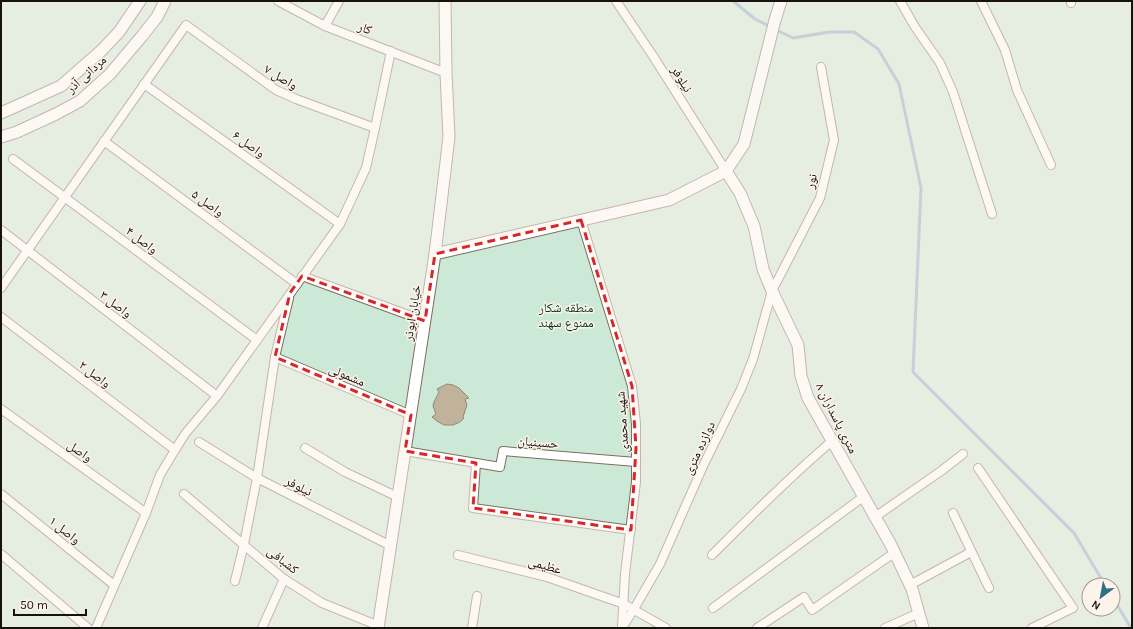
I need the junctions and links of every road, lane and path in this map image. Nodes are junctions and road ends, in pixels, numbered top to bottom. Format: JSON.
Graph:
{"nodes":[{"id":1,"x":140,"y":1,"type":"edge"},
{"id":2,"x":165,"y":1,"type":"edge"},
{"id":3,"x":172,"y":1,"type":"edge"},
{"id":4,"x":278,"y":1,"type":"edge"},
{"id":5,"x":339,"y":1,"type":"edge"},
{"id":6,"x":445,"y":1,"type":"edge"},
{"id":7,"x":616,"y":1,"type":"edge"},
{"id":8,"x":781,"y":1,"type":"edge"},
{"id":9,"x":900,"y":1,"type":"edge"},
{"id":10,"x":981,"y":1,"type":"edge"},
{"id":11,"x":157,"y":17,"type":"junction"},
{"id":12,"x":325,"y":26,"type":"junction"},
{"id":13,"x":392,"y":51,"type":"junction"},
{"id":14,"x":820,"y":67,"type":"dead end"},
{"id":15,"x":446,"y":73,"type":"junction"},
{"id":16,"x":144,"y":84,"type":"junction"},
{"id":17,"x":1,"y":113,"type":"edge"},
{"id":18,"x":375,"y":128,"type":"junction"},
{"id":19,"x":1,"y":137,"type":"edge"},
{"id":20,"x":104,"y":141,"type":"junction"},
{"id":21,"x":13,"y":159,"type":"dead end"},
{"id":22,"x":1051,"y":165,"type":"dead end"},
{"id":23,"x":726,"y":171,"type":"junction"},
{"id":24,"x":65,"y":197,"type":"junction"},
{"id":25,"x":992,"y":214,"type":"dead end"},
{"id":26,"x":581,"y":220,"type":"junction"},
{"id":27,"x":340,"y":224,"type":"junction"},
{"id":28,"x":1,"y":230,"type":"edge"},
{"id":29,"x":27,"y":251,"type":"junction"},
{"id":30,"x":435,"y":254,"type":"junction"},
{"id":31,"x":302,"y":276,"type":"junction"},
{"id":32,"x":297,"y":284,"type":"junction"},
{"id":33,"x":1,"y":288,"type":"edge"},
{"id":34,"x":772,"y":291,"type":"junction"},
{"id":35,"x":290,"y":293,"type":"junction"},
{"id":36,"x":1,"y":317,"type":"edge"},
{"id":37,"x":425,"y":322,"type":"junction"},
{"id":38,"x":257,"y":340,"type":"junction"},
{"id":39,"x":275,"y":357,"type":"junction"},
{"id":40,"x":217,"y":396,"type":"junction"},
{"id":41,"x":1,"y":409,"type":"edge"},
{"id":42,"x":411,"y":415,"type":"junction"},
{"id":43,"x":832,"y":441,"type":"junction"},
{"id":44,"x":199,"y":442,"type":"dead end"},
{"id":45,"x":305,"y":448,"type":"dead end"},
{"id":46,"x":175,"y":450,"type":"junction"},
{"id":47,"x":405,"y":451,"type":"junction"},
{"id":48,"x":963,"y":454,"type":"dead end"},
{"id":49,"x":636,"y":462,"type":"junction"},
{"id":50,"x":476,"y":463,"type":"junction"},
{"id":51,"x":978,"y":468,"type":"dead end"},
{"id":52,"x":257,"y":478,"type":"junction"},
{"id":53,"x":1,"y":494,"type":"edge"},
{"id":54,"x":184,"y":494,"type":"dead end"},
{"id":55,"x":398,"y":497,"type":"junction"},
{"id":56,"x":863,"y":497,"type":"junction"},
{"id":57,"x":146,"y":513,"type":"junction"},
{"id":58,"x":953,"y":513,"type":"dead end"},
{"id":59,"x":875,"y":517,"type":"junction"},
{"id":60,"x":631,"y":530,"type":"junction"},
{"id":61,"x":244,"y":544,"type":"junction"},
{"id":62,"x":391,"y":546,"type":"junction"},
{"id":63,"x":971,"y":552,"type":"junction"},
{"id":64,"x":894,"y":553,"type":"junction"},
{"id":65,"x":1,"y":554,"type":"edge"},
{"id":66,"x":458,"y":555,"type":"dead end"},
{"id":67,"x":712,"y":555,"type":"dead end"},
{"id":68,"x":284,"y":578,"type":"junction"},
{"id":69,"x":235,"y":581,"type":"dead end"},
{"id":70,"x":114,"y":585,"type":"junction"},
{"id":71,"x":910,"y":585,"type":"junction"},
{"id":72,"x":989,"y":588,"type":"dead end"},
{"id":73,"x":477,"y":596,"type":"dead end"},
{"id":74,"x":624,"y":604,"type":"junction"},
{"id":75,"x":713,"y":608,"type":"dead end"},
{"id":76,"x":634,"y":610,"type":"junction"},
{"id":77,"x":919,"y":613,"type":"junction"},
{"id":78,"x":378,"y":627,"type":"edge"},
{"id":79,"x":88,"y":628,"type":"edge"},
{"id":80,"x":96,"y":628,"type":"edge"},
{"id":81,"x":262,"y":628,"type":"edge"},
{"id":82,"x":472,"y":628,"type":"edge"},
{"id":83,"x":622,"y":628,"type":"edge"},
{"id":84,"x":666,"y":628,"type":"edge"},
{"id":85,"x":756,"y":628,"type":"edge"},
{"id":86,"x":884,"y":628,"type":"edge"},
{"id":87,"x":923,"y":628,"type":"edge"},
{"id":88,"x":1032,"y":628,"type":"edge"}],
"edges":[{"from":1,"to":17,"type":"main road","name":"مردانی آذر"},
{"from":2,"to":11,"type":"main road","name":"مردانی آذر"},
{"from":3,"to":11,"type":"street"},
{"from":4,"to":12,"type":"street","name":"کار"},
{"from":5,"to":12,"type":"street"},
{"from":6,"to":15,"type":"main road","name":"خیابان ابوذر"},
{"from":7,"to":23,"type":"street","name":"نیلوفر"},
{"from":8,"to":23,"type":"main road"},
{"from":9,"to":25,"type":"street"},
{"from":10,"to":22,"type":"street"},
{"from":11,"to":19,"type":"main road","name":"مردانی آذر"},
{"from":12,"to":13,"type":"street","name":"کار"},
{"from":13,"to":15,"type":"street","name":"کار"},
{"from":13,"to":18,"type":"street"},
{"from":14,"to":34,"type":"street","name":"نور"},
{"from":15,"to":30,"type":"main road","name":"خیابان ابوذر"},
{"from":16,"to":18,"type":"street","name":"واصل ۷"},
{"from":16,"to":20,"type":"street"},
{"from":16,"to":27,"type":"street","name":"واصل ۶"},
{"from":18,"to":27,"type":"street"},
{"from":20,"to":24,"type":"street"},
{"from":20,"to":32,"type":"street","name":"واصل ۵"},
{"from":21,"to":24,"type":"street","name":"واصل ۴"},
{"from":23,"to":26,"type":"main road"},
{"from":23,"to":34,"type":"main road","name":"۸ متری پاسداران"},
{"from":24,"to":29,"type":"street"},
{"from":24,"to":38,"type":"street","name":"واصل ۴"},
{"from":26,"to":30,"type":"main road"},
{"from":26,"to":49,"type":"street","name":"شهید محمدی"},
{"from":27,"to":31,"type":"street"},
{"from":28,"to":29,"type":"street","name":"واصل ۳"},
{"from":29,"to":33,"type":"street"},
{"from":29,"to":40,"type":"street","name":"واصل ۳"},
{"from":30,"to":37,"type":"main road","name":"خیابان ابوذر"},
{"from":31,"to":32,"type":"street"},
{"from":31,"to":37,"type":"street"},
{"from":32,"to":35,"type":"street"},
{"from":34,"to":43,"type":"main road","name":"۸ متری پاسداران"},
{"from":34,"to":76,"type":"street","name":"دوازده متری"},
{"from":35,"to":38,"type":"street"},
{"from":35,"to":39,"type":"street"},
{"from":36,"to":46,"type":"street","name":"واصل ۲"},
{"from":37,"to":42,"type":"main road","name":"خیابان ابوذر"},
{"from":38,"to":40,"type":"street"},
{"from":39,"to":42,"type":"street","name":"مشمولی"},
{"from":39,"to":52,"type":"street"},
{"from":40,"to":46,"type":"street"},
{"from":41,"to":57,"type":"street","name":"واصل"},
{"from":42,"to":47,"type":"main road","name":"خیابان ابوذر"},
{"from":43,"to":56,"type":"main road","name":"۸ متری پاسداران"},
{"from":43,"to":67,"type":"street"},
{"from":44,"to":52,"type":"street","name":"نیلوفر"},
{"from":45,"to":55,"type":"street"},
{"from":46,"to":57,"type":"street"},
{"from":47,"to":50,"type":"street","name":"حسینیان"},
{"from":47,"to":55,"type":"main road","name":"خیابان ابوذر"},
{"from":48,"to":59,"type":"street"},
{"from":49,"to":50,"type":"street","name":"حسینیان"},
{"from":49,"to":60,"type":"street","name":"شهید محمدی"},
{"from":50,"to":60,"type":"street"},
{"from":51,"to":88,"type":"street"},
{"from":52,"to":61,"type":"street"},
{"from":52,"to":62,"type":"street","name":"نیلوفر"},
{"from":53,"to":70,"type":"street","name":"واصل ۱"},
{"from":54,"to":61,"type":"street","name":"کشبافی"},
{"from":55,"to":62,"type":"main road","name":"خیابان ابوذر"},
{"from":56,"to":59,"type":"main road","name":"۸ متری پاسداران"},
{"from":56,"to":75,"type":"street"},
{"from":57,"to":70,"type":"street"},
{"from":58,"to":63,"type":"street"},
{"from":59,"to":64,"type":"main road","name":"۸ متری پاسداران"},
{"from":60,"to":74,"type":"street","name":"شهید محمدی"},
{"from":61,"to":68,"type":"street","name":"کشبافی"},
{"from":61,"to":69,"type":"street"},
{"from":62,"to":78,"type":"main road","name":"خیابان ابوذر"},
{"from":63,"to":71,"type":"street"},
{"from":63,"to":72,"type":"street"},
{"from":64,"to":71,"type":"main road","name":"۸ متری پاسداران"},
{"from":64,"to":85,"type":"street"},
{"from":65,"to":79,"type":"street"},
{"from":66,"to":74,"type":"street","name":"عظیمی"},
{"from":68,"to":78,"type":"street","name":"کشبافی"},
{"from":68,"to":81,"type":"street"},
{"from":70,"to":80,"type":"street"},
{"from":71,"to":77,"type":"main road","name":"۸ متری پاسداران"},
{"from":73,"to":82,"type":"street"},
{"from":74,"to":76,"type":"street","name":"عظیمی"},
{"from":74,"to":83,"type":"street","name":"شهید محمدی"},
{"from":76,"to":83,"type":"street","name":"دوازده متری"},
{"from":76,"to":84,"type":"street","name":"عظیمی"},
{"from":77,"to":86,"type":"street"},
{"from":77,"to":87,"type":"main road","name":"۸ متری پاسداران"}]}
